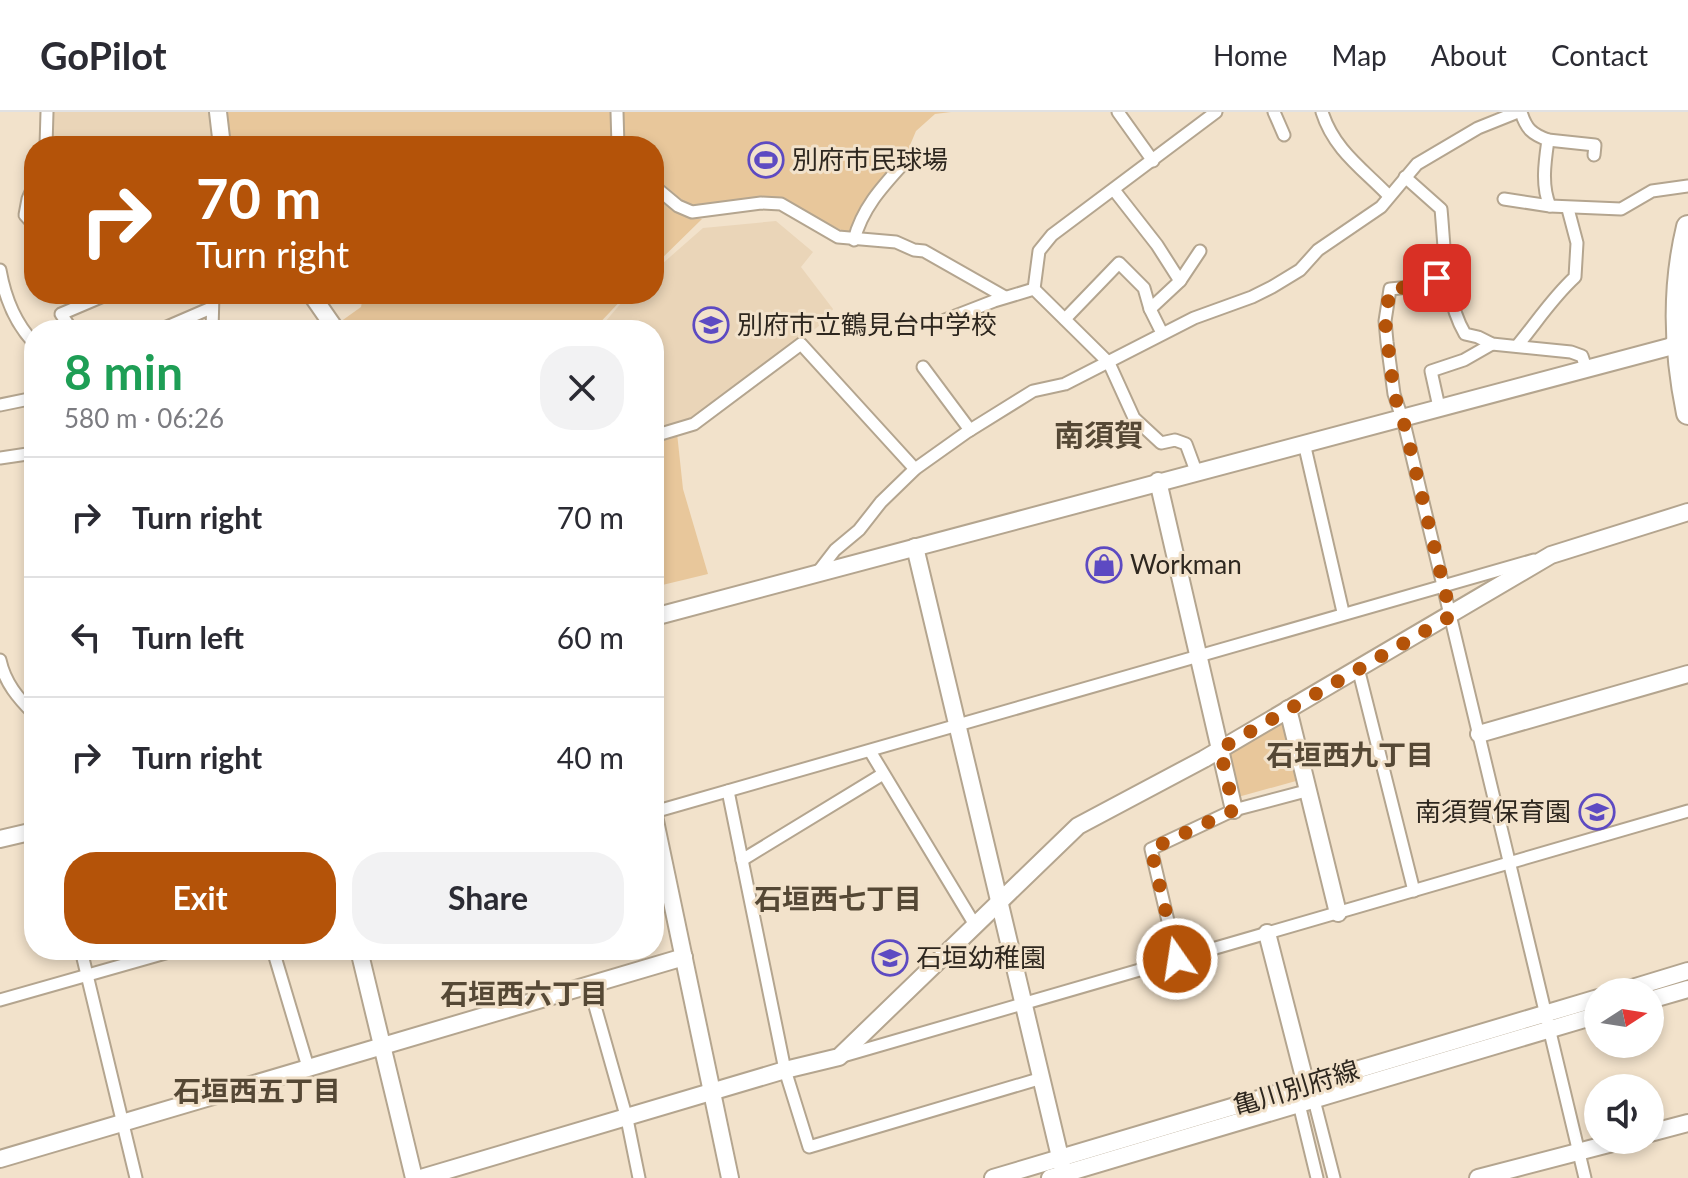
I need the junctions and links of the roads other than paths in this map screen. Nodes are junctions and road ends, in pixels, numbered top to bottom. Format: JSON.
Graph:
{"nodes":[{"id":1,"x":47,"y":112,"type":"edge"},
{"id":2,"x":218,"y":112,"type":"edge"},
{"id":3,"x":617,"y":112,"type":"edge"},
{"id":4,"x":1118,"y":112,"type":"edge"},
{"id":5,"x":1216,"y":112,"type":"edge"},
{"id":6,"x":1274,"y":112,"type":"edge"},
{"id":7,"x":1322,"y":112,"type":"edge"},
{"id":8,"x":1519,"y":112,"type":"edge"},
{"id":9,"x":1284,"y":135,"type":"dead end"},
{"id":10,"x":46,"y":136,"type":"edge"},
{"id":11,"x":221,"y":136,"type":"edge"},
{"id":12,"x":618,"y":136,"type":"edge"},
{"id":13,"x":1548,"y":140,"type":"junction"},
{"id":14,"x":1594,"y":155,"type":"dead end"},
{"id":15,"x":1153,"y":161,"type":"junction"},
{"id":16,"x":902,"y":165,"type":"dead end"},
{"id":17,"x":1405,"y":177,"type":"junction"},
{"id":18,"x":1688,"y":186,"type":"edge"},
{"id":19,"x":1114,"y":190,"type":"junction"},
{"id":20,"x":664,"y":194,"type":"edge"},
{"id":21,"x":1389,"y":196,"type":"junction"},
{"id":22,"x":1504,"y":199,"type":"dead end"},
{"id":23,"x":1550,"y":206,"type":"junction"},
{"id":24,"x":1568,"y":209,"type":"junction"},
{"id":25,"x":1688,"y":227,"type":"edge"},
{"id":26,"x":854,"y":240,"type":"junction"},
{"id":27,"x":1200,"y":251,"type":"dead end"},
{"id":28,"x":0,"y":270,"type":"edge"},
{"id":29,"x":1448,"y":274,"type":"junction"},
{"id":30,"x":1180,"y":281,"type":"junction"},
{"id":31,"x":1034,"y":289,"type":"junction"},
{"id":32,"x":2,"y":292,"type":"edge"},
{"id":33,"x":1005,"y":297,"type":"junction"},
{"id":34,"x":84,"y":304,"type":"edge"},
{"id":35,"x":212,"y":304,"type":"edge"},
{"id":36,"x":211,"y":308,"type":"junction"},
{"id":37,"x":1150,"y":309,"type":"junction"},
{"id":38,"x":1065,"y":319,"type":"junction"},
{"id":39,"x":65,"y":320,"type":"edge"},
{"id":40,"x":183,"y":320,"type":"edge"},
{"id":41,"x":212,"y":320,"type":"edge"},
{"id":42,"x":945,"y":320,"type":"dead end"},
{"id":43,"x":24,"y":330,"type":"edge"},
{"id":44,"x":1162,"y":333,"type":"junction"},
{"id":45,"x":1683,"y":338,"type":"edge"},
{"id":46,"x":1492,"y":344,"type":"junction"},
{"id":47,"x":1517,"y":346,"type":"junction"},
{"id":48,"x":1109,"y":363,"type":"junction"},
{"id":49,"x":923,"y":367,"type":"dead end"},
{"id":50,"x":1586,"y":368,"type":"junction"},
{"id":51,"x":24,"y":400,"type":"edge"},
{"id":52,"x":0,"y":405,"type":"edge"},
{"id":53,"x":1439,"y":407,"type":"junction"},
{"id":54,"x":1688,"y":413,"type":"edge"},
{"id":55,"x":1403,"y":417,"type":"junction"},
{"id":56,"x":970,"y":430,"type":"junction"},
{"id":57,"x":664,"y":433,"type":"edge"},
{"id":58,"x":1304,"y":443,"type":"junction"},
{"id":59,"x":24,"y":454,"type":"edge"},
{"id":60,"x":0,"y":458,"type":"edge"},
{"id":61,"x":915,"y":469,"type":"junction"},
{"id":62,"x":1196,"y":471,"type":"junction"},
{"id":63,"x":1158,"y":481,"type":"junction"},
{"id":64,"x":1688,"y":512,"type":"edge"},
{"id":65,"x":915,"y":547,"type":"junction"},
{"id":66,"x":1551,"y":555,"type":"junction"},
{"id":67,"x":818,"y":572,"type":"junction"},
{"id":68,"x":1443,"y":586,"type":"junction"},
{"id":69,"x":1343,"y":612,"type":"junction"},
{"id":70,"x":664,"y":614,"type":"edge"},
{"id":71,"x":1451,"y":616,"type":"junction"},
{"id":72,"x":1198,"y":655,"type":"junction"},
{"id":73,"x":0,"y":660,"type":"edge"},
{"id":74,"x":1358,"y":668,"type":"junction"},
{"id":75,"x":1688,"y":674,"type":"edge"},
{"id":76,"x":24,"y":702,"type":"edge"},
{"id":77,"x":1288,"y":709,"type":"junction"},
{"id":78,"x":956,"y":725,"type":"junction"},
{"id":79,"x":1479,"y":734,"type":"junction"},
{"id":80,"x":1220,"y":749,"type":"junction"},
{"id":81,"x":870,"y":751,"type":"junction"},
{"id":82,"x":883,"y":774,"type":"junction"},
{"id":83,"x":728,"y":791,"type":"junction"},
{"id":84,"x":1306,"y":791,"type":"junction"},
{"id":85,"x":1234,"y":810,"type":"junction"},
{"id":86,"x":664,"y":811,"type":"edge"},
{"id":87,"x":1688,"y":811,"type":"edge"},
{"id":88,"x":24,"y":833,"type":"edge"},
{"id":89,"x":0,"y":839,"type":"edge"},
{"id":90,"x":742,"y":860,"type":"junction"},
{"id":91,"x":1510,"y":863,"type":"junction"},
{"id":92,"x":664,"y":880,"type":"edge"},
{"id":93,"x":1414,"y":891,"type":"junction"},
{"id":94,"x":999,"y":902,"type":"junction"},
{"id":95,"x":1338,"y":913,"type":"junction"},
{"id":96,"x":975,"y":925,"type":"junction"},
{"id":97,"x":1267,"y":933,"type":"junction"},
{"id":98,"x":684,"y":957,"type":"junction"},
{"id":99,"x":1177,"y":959,"type":"junction"},
{"id":100,"x":83,"y":960,"type":"edge"},
{"id":101,"x":140,"y":960,"type":"edge"},
{"id":102,"x":276,"y":960,"type":"edge"},
{"id":103,"x":361,"y":960,"type":"edge"},
{"id":104,"x":1688,"y":971,"type":"edge"},
{"id":105,"x":87,"y":975,"type":"junction"},
{"id":106,"x":1664,"y":978,"type":"edge"},
{"id":107,"x":589,"y":985,"type":"junction"},
{"id":108,"x":1688,"y":989,"type":"edge"},
{"id":109,"x":1664,"y":996,"type":"edge"},
{"id":110,"x":0,"y":1000,"type":"edge"},
{"id":111,"x":1024,"y":1004,"type":"junction"},
{"id":112,"x":1584,"y":1005,"type":"edge"},
{"id":113,"x":1584,"y":1017,"type":"edge"},
{"id":114,"x":1548,"y":1022,"type":"junction"},
{"id":115,"x":382,"y":1046,"type":"junction"},
{"id":116,"x":839,"y":1057,"type":"junction"},
{"id":117,"x":308,"y":1067,"type":"junction"},
{"id":118,"x":785,"y":1070,"type":"junction"},
{"id":119,"x":1042,"y":1078,"type":"junction"},
{"id":120,"x":712,"y":1093,"type":"junction"},
{"id":121,"x":1307,"y":1096,"type":"junction"},
{"id":122,"x":627,"y":1119,"type":"junction"},
{"id":123,"x":123,"y":1123,"type":"junction"},
{"id":124,"x":1688,"y":1123,"type":"edge"},
{"id":125,"x":1664,"y":1129,"type":"edge"},
{"id":126,"x":1584,"y":1151,"type":"edge"},
{"id":127,"x":1579,"y":1152,"type":"junction"},
{"id":128,"x":0,"y":1159,"type":"edge"},
{"id":129,"x":1060,"y":1172,"type":"edge"},
{"id":130,"x":136,"y":1178,"type":"edge"},
{"id":131,"x":414,"y":1178,"type":"edge"},
{"id":132,"x":421,"y":1178,"type":"edge"},
{"id":133,"x":639,"y":1178,"type":"edge"},
{"id":134,"x":730,"y":1178,"type":"edge"},
{"id":135,"x":993,"y":1178,"type":"edge"},
{"id":136,"x":1317,"y":1178,"type":"edge"},
{"id":137,"x":1334,"y":1178,"type":"edge"},
{"id":138,"x":1478,"y":1178,"type":"edge"},
{"id":139,"x":1585,"y":1178,"type":"edge"}],
"edges":[{"from":1,"to":10,"type":"street"},
{"from":2,"to":11,"type":"street"},
{"from":3,"to":12,"type":"street"},
{"from":4,"to":15,"type":"street"},
{"from":5,"to":15,"type":"street"},
{"from":6,"to":9,"type":"street"},
{"from":7,"to":21,"type":"street"},
{"from":8,"to":13,"type":"street"},
{"from":8,"to":17,"type":"street"},
{"from":13,"to":14,"type":"street"},
{"from":13,"to":23,"type":"street"},
{"from":15,"to":19,"type":"street"},
{"from":16,"to":26,"type":"street"},
{"from":17,"to":21,"type":"street"},
{"from":17,"to":29,"type":"street"},
{"from":18,"to":24,"type":"street"},
{"from":19,"to":30,"type":"street"},
{"from":19,"to":31,"type":"street"},
{"from":20,"to":26,"type":"street"},
{"from":21,"to":44,"type":"street"},
{"from":22,"to":23,"type":"street"},
{"from":23,"to":24,"type":"street"},
{"from":24,"to":47,"type":"street"},
{"from":25,"to":45,"type":"highway"},
{"from":26,"to":33,"type":"street"},
{"from":27,"to":30,"type":"street"},
{"from":28,"to":32,"type":"street"},
{"from":29,"to":46,"type":"street"},
{"from":29,"to":55,"type":"street"},
{"from":30,"to":37,"type":"street"},
{"from":31,"to":33,"type":"street"},
{"from":31,"to":38,"type":"street"},
{"from":32,"to":43,"type":"street"},
{"from":33,"to":42,"type":"street"},
{"from":34,"to":39,"type":"street"},
{"from":35,"to":36,"type":"street"},
{"from":36,"to":40,"type":"street"},
{"from":36,"to":41,"type":"street"},
{"from":37,"to":38,"type":"street"},
{"from":37,"to":44,"type":"street"},
{"from":38,"to":48,"type":"street"},
{"from":44,"to":48,"type":"street"},
{"from":45,"to":50,"type":"street"},
{"from":45,"to":54,"type":"highway"},
{"from":46,"to":47,"type":"street"},
{"from":46,"to":53,"type":"street"},
{"from":47,"to":50,"type":"street"},
{"from":48,"to":56,"type":"street"},
{"from":48,"to":62,"type":"street"},
{"from":49,"to":56,"type":"street"},
{"from":50,"to":53,"type":"street"},
{"from":51,"to":52,"type":"street"},
{"from":53,"to":55,"type":"street"},
{"from":55,"to":58,"type":"street"},
{"from":55,"to":68,"type":"street"},
{"from":56,"to":61,"type":"street"},
{"from":57,"to":61,"type":"street"},
{"from":58,"to":62,"type":"street"},
{"from":58,"to":69,"type":"street"},
{"from":59,"to":60,"type":"street"},
{"from":61,"to":67,"type":"street"},
{"from":62,"to":63,"type":"street"},
{"from":63,"to":65,"type":"street"},
{"from":63,"to":72,"type":"street"},
{"from":64,"to":66,"type":"street"},
{"from":65,"to":67,"type":"street"},
{"from":65,"to":78,"type":"street"},
{"from":66,"to":68,"type":"street"},
{"from":66,"to":71,"type":"street"},
{"from":67,"to":70,"type":"street"},
{"from":68,"to":69,"type":"street"},
{"from":68,"to":71,"type":"street"},
{"from":69,"to":72,"type":"street"},
{"from":71,"to":74,"type":"street"},
{"from":71,"to":79,"type":"street"},
{"from":72,"to":78,"type":"street"},
{"from":72,"to":80,"type":"street"},
{"from":73,"to":76,"type":"street"},
{"from":74,"to":77,"type":"street"},
{"from":74,"to":93,"type":"street"},
{"from":75,"to":79,"type":"street"},
{"from":77,"to":80,"type":"street"},
{"from":77,"to":84,"type":"street"},
{"from":78,"to":81,"type":"street"},
{"from":78,"to":94,"type":"street"},
{"from":79,"to":91,"type":"street"},
{"from":80,"to":85,"type":"street"},
{"from":80,"to":94,"type":"street"},
{"from":81,"to":82,"type":"street"},
{"from":81,"to":83,"type":"street"},
{"from":82,"to":90,"type":"street"},
{"from":82,"to":96,"type":"street"},
{"from":83,"to":86,"type":"street"},
{"from":83,"to":90,"type":"street"},
{"from":84,"to":85,"type":"street"},
{"from":84,"to":95,"type":"street"},
{"from":85,"to":99,"type":"street"},
{"from":87,"to":91,"type":"street"},
{"from":88,"to":89,"type":"street"},
{"from":90,"to":118,"type":"street"},
{"from":91,"to":93,"type":"street"},
{"from":91,"to":114,"type":"street"},
{"from":92,"to":98,"type":"street"},
{"from":93,"to":95,"type":"street"},
{"from":94,"to":96,"type":"street"},
{"from":94,"to":111,"type":"street"},
{"from":95,"to":97,"type":"street"},
{"from":96,"to":116,"type":"street"},
{"from":97,"to":99,"type":"street"},
{"from":97,"to":121,"type":"street"},
{"from":98,"to":107,"type":"street"},
{"from":98,"to":120,"type":"street"},
{"from":99,"to":111,"type":"street"},
{"from":100,"to":105,"type":"street"},
{"from":101,"to":105,"type":"street"},
{"from":102,"to":117,"type":"street"},
{"from":103,"to":115,"type":"street"},
{"from":104,"to":106,"type":"street"},
{"from":105,"to":110,"type":"street"},
{"from":105,"to":123,"type":"street"},
{"from":107,"to":115,"type":"street"},
{"from":107,"to":122,"type":"street"},
{"from":108,"to":109,"type":"street"},
{"from":111,"to":116,"type":"street"},
{"from":111,"to":119,"type":"street"},
{"from":112,"to":114,"type":"street","name":"亀川別府線"},
{"from":113,"to":114,"type":"street","name":"亀川別府線"},
{"from":114,"to":121,"type":"street","name":"亀川別府線"},
{"from":114,"to":127,"type":"street"},
{"from":115,"to":117,"type":"street"},
{"from":115,"to":131,"type":"street"},
{"from":116,"to":118,"type":"street"},
{"from":117,"to":123,"type":"street"},
{"from":118,"to":119,"type":"street"},
{"from":118,"to":120,"type":"street"},
{"from":119,"to":129,"type":"street"},
{"from":120,"to":122,"type":"street"},
{"from":120,"to":134,"type":"street"},
{"from":121,"to":129,"type":"street","name":"亀川別府線"},
{"from":121,"to":136,"type":"street"},
{"from":121,"to":137,"type":"street"},
{"from":122,"to":132,"type":"street"},
{"from":122,"to":133,"type":"street"},
{"from":123,"to":128,"type":"street"},
{"from":123,"to":130,"type":"street"},
{"from":124,"to":125,"type":"street"},
{"from":126,"to":127,"type":"street"},
{"from":127,"to":138,"type":"street"},
{"from":127,"to":139,"type":"street"},
{"from":129,"to":135,"type":"street","name":"亀川別府線"}]}
